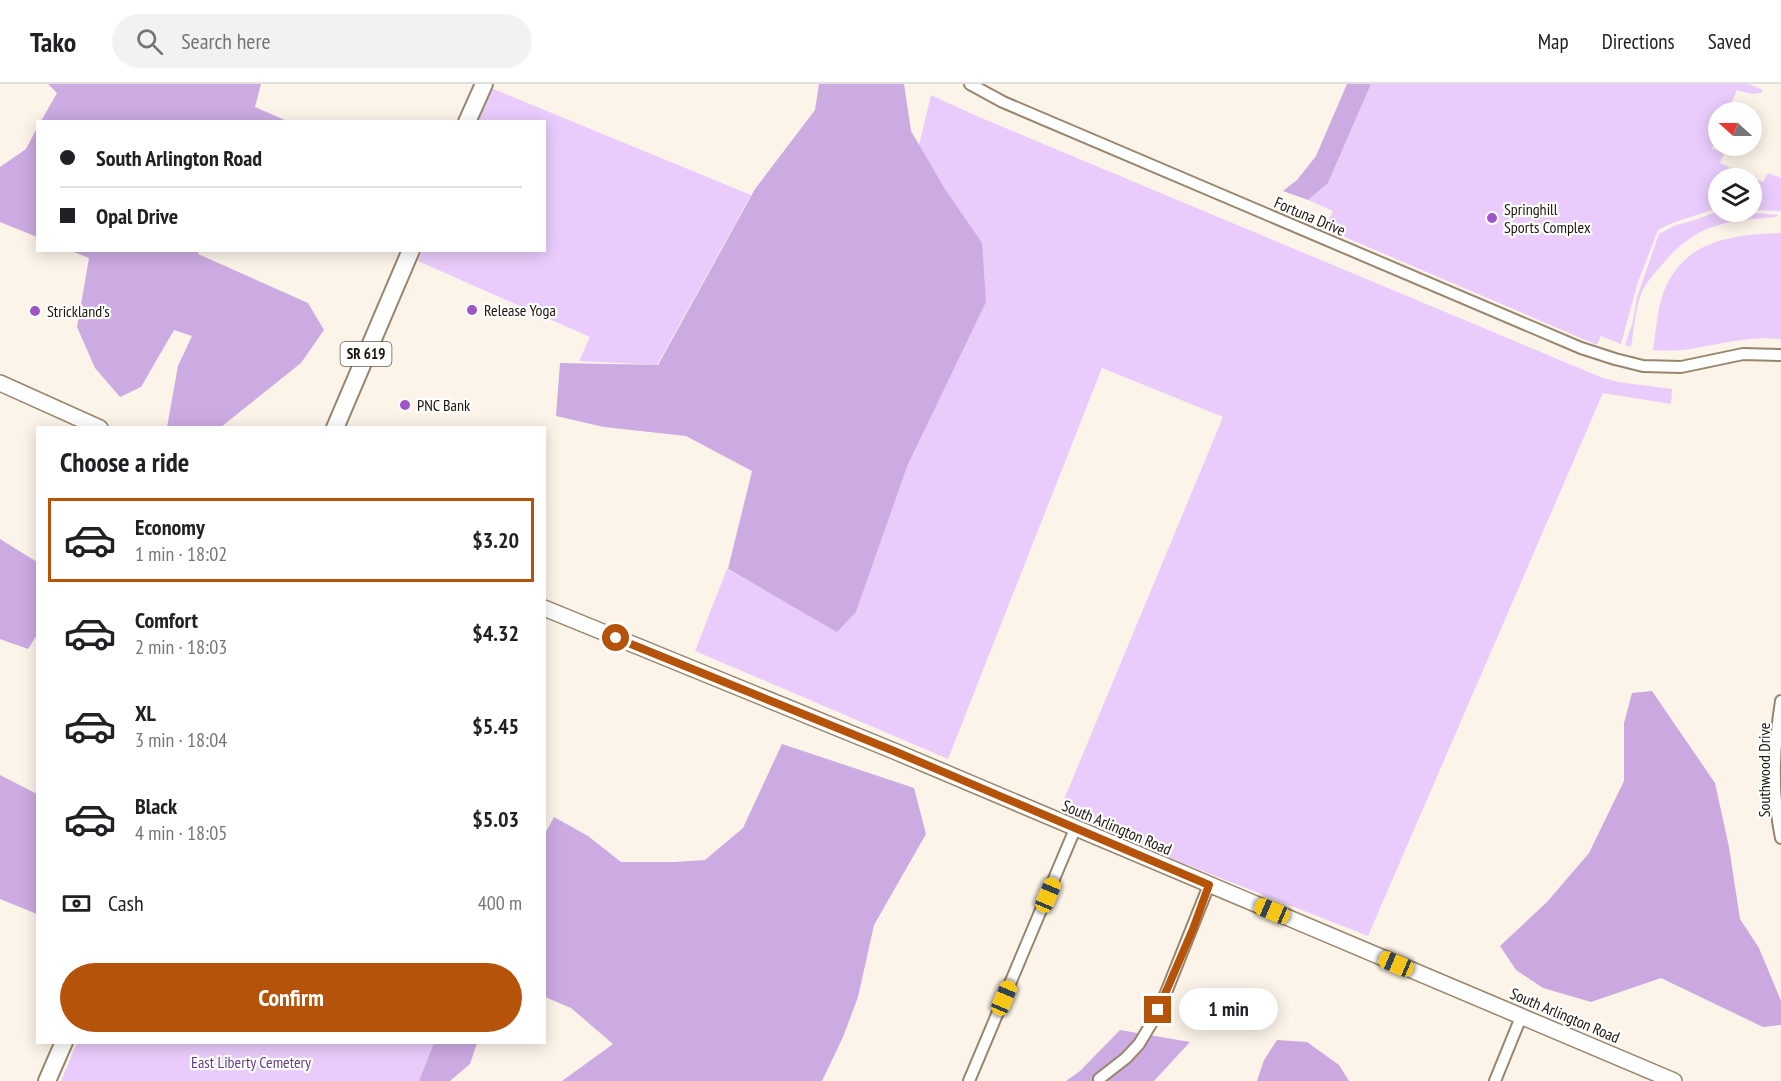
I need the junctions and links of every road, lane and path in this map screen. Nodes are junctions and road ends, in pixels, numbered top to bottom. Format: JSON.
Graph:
{"nodes":[{"id":1,"x":484,"y":84,"type":"edge"},
{"id":2,"x":970,"y":84,"type":"edge"},
{"id":3,"x":469,"y":120,"type":"edge"},
{"id":4,"x":410,"y":252,"type":"edge"},
{"id":5,"x":1781,"y":355,"type":"edge"},
{"id":6,"x":0,"y":383,"type":"edge"},
{"id":7,"x":96,"y":426,"type":"edge"},
{"id":8,"x":336,"y":426,"type":"edge"},
{"id":9,"x":546,"y":609,"type":"edge"},
{"id":10,"x":1781,"y":701,"type":"edge"},
{"id":11,"x":1778,"y":777,"type":"edge"},
{"id":12,"x":1075,"y":829,"type":"junction"},
{"id":13,"x":1781,"y":838,"type":"edge"},
{"id":14,"x":1209,"y":885,"type":"junction"},
{"id":15,"x":1521,"y":1017,"type":"junction"},
{"id":16,"x":63,"y":1044,"type":"edge"},
{"id":17,"x":1100,"y":1079,"type":"dead end"},
{"id":18,"x":47,"y":1081,"type":"edge"},
{"id":19,"x":969,"y":1081,"type":"edge"},
{"id":20,"x":1495,"y":1081,"type":"edge"},
{"id":21,"x":1674,"y":1081,"type":"edge"}],
"edges":[{"from":1,"to":3,"type":"main road"},
{"from":2,"to":5,"type":"street","name":"Fortuna Drive"},
{"from":4,"to":8,"type":"main road","number":"SR 619"},
{"from":6,"to":7,"type":"main road"},
{"from":9,"to":12,"type":"main road","name":"South Arlington Road"},
{"from":10,"to":11,"type":"street","name":"Southwood Drive"},
{"from":11,"to":13,"type":"street","name":"Southwood Drive"},
{"from":12,"to":14,"type":"main road","name":"South Arlington Road"},
{"from":12,"to":19,"type":"street"},
{"from":14,"to":15,"type":"main road","name":"South Arlington Road"},
{"from":14,"to":17,"type":"street"},
{"from":15,"to":20,"type":"street"},
{"from":15,"to":21,"type":"main road","name":"South Arlington Road"},
{"from":16,"to":18,"type":"main road"}]}
